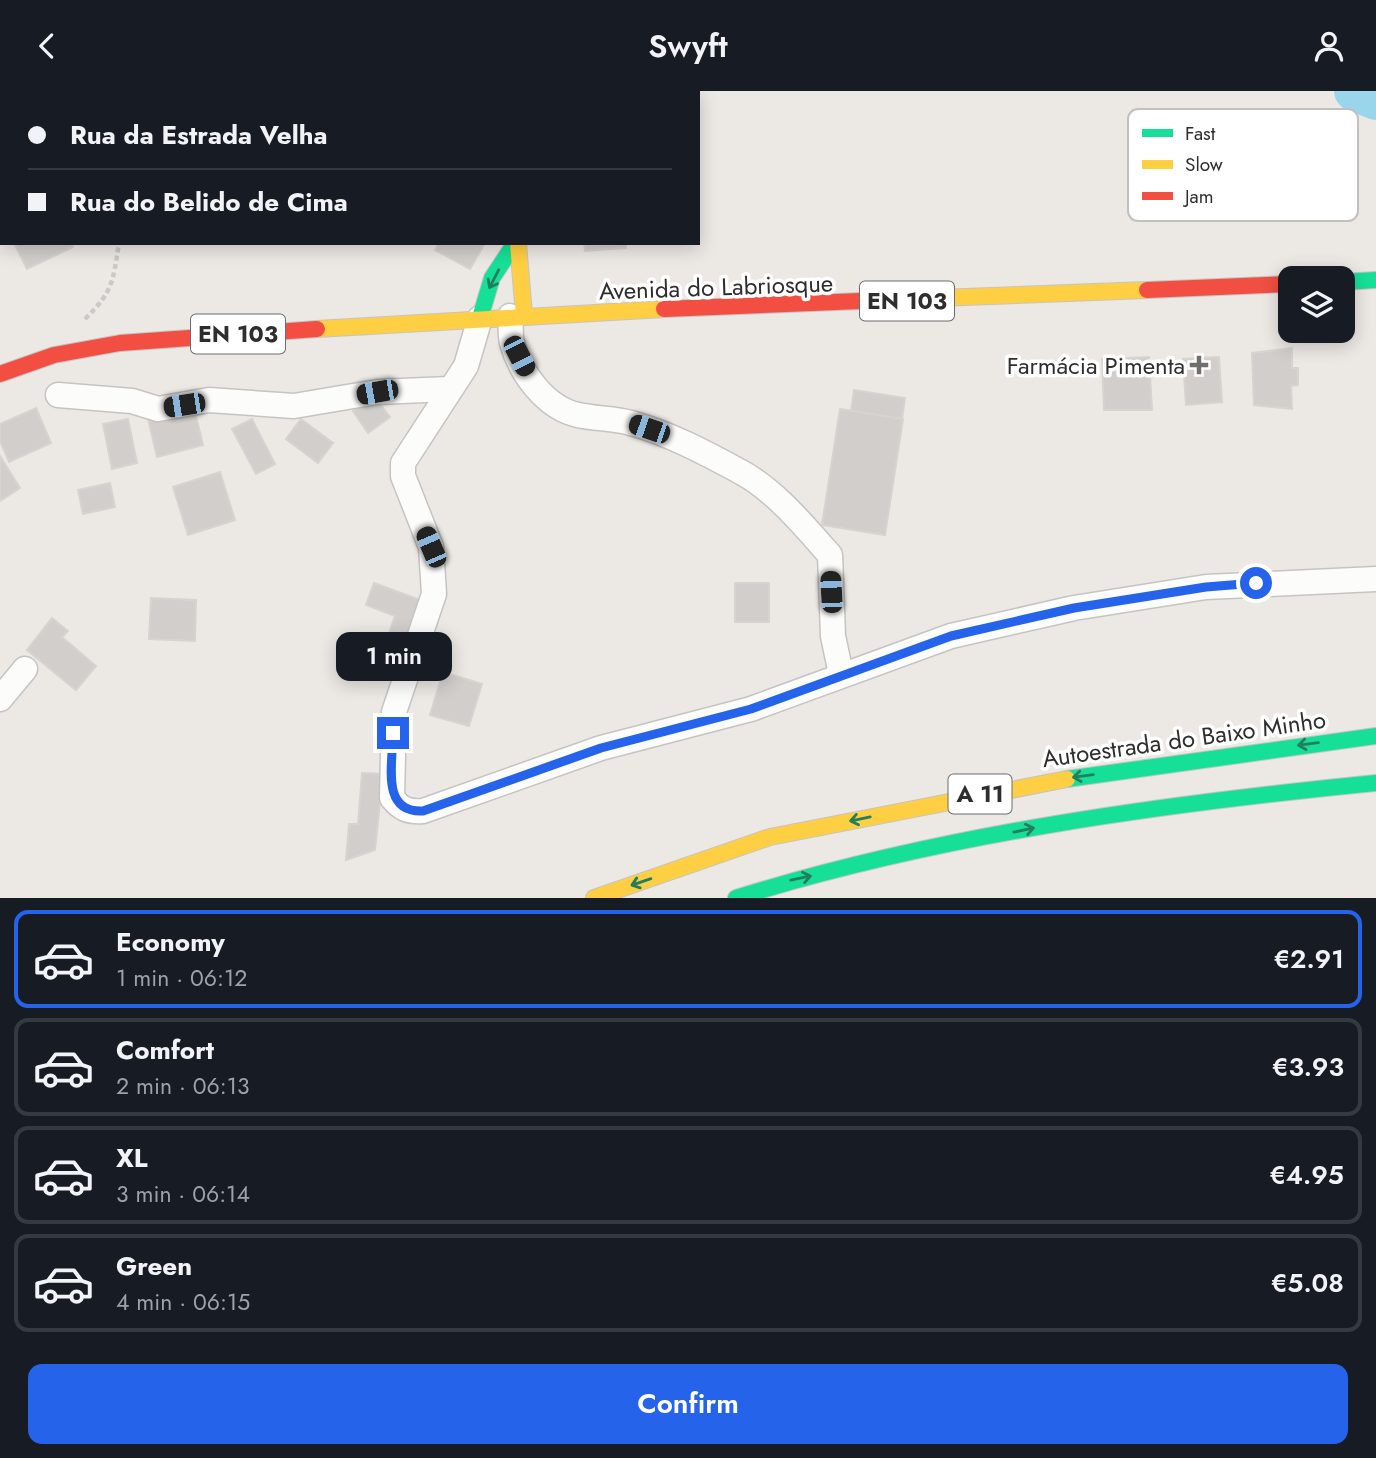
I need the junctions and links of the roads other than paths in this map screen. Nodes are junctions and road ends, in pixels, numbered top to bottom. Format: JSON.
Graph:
{"nodes":[{"id":1,"x":516,"y":245,"type":"edge"},
{"id":2,"x":517,"y":245,"type":"edge"},
{"id":3,"x":1376,"y":280,"type":"edge"},
{"id":4,"x":1355,"y":281,"type":"edge"},
{"id":5,"x":1278,"y":284,"type":"edge"},
{"id":6,"x":517,"y":316,"type":"junction"},
{"id":7,"x":480,"y":318,"type":"junction"},
{"id":8,"x":0,"y":374,"type":"edge"},
{"id":9,"x":450,"y":389,"type":"junction"},
{"id":10,"x":58,"y":394,"type":"dead end"},
{"id":11,"x":1376,"y":579,"type":"edge"},
{"id":12,"x":25,"y":669,"type":"dead end"},
{"id":13,"x":841,"y":674,"type":"junction"},
{"id":14,"x":0,"y":699,"type":"edge"},
{"id":15,"x":1376,"y":736,"type":"edge"},
{"id":16,"x":1376,"y":783,"type":"edge"},
{"id":17,"x":594,"y":898,"type":"edge"},
{"id":18,"x":736,"y":898,"type":"edge"}],
"edges":[{"from":1,"to":7,"type":"main road","one_way":true},
{"from":2,"to":6,"type":"main road"},
{"from":3,"to":4,"type":"main road"},
{"from":5,"to":6,"type":"main road","name":"Avenida do Labriosque","number":"EN 103"},
{"from":6,"to":7,"type":"main road","name":"Avenida do Labriosque","number":"EN 103"},
{"from":6,"to":13,"type":"street"},
{"from":7,"to":8,"type":"main road","number":"EN 103"},
{"from":7,"to":9,"type":"street"},
{"from":9,"to":10,"type":"street"},
{"from":9,"to":13,"type":"street"},
{"from":11,"to":13,"type":"street"},
{"from":12,"to":14,"type":"street"},
{"from":15,"to":17,"type":"main road","name":"Autoestrada do Baixo Minho","number":"A 11","one_way":true},
{"from":18,"to":16,"type":"main road","number":"A 11","one_way":true}]}
